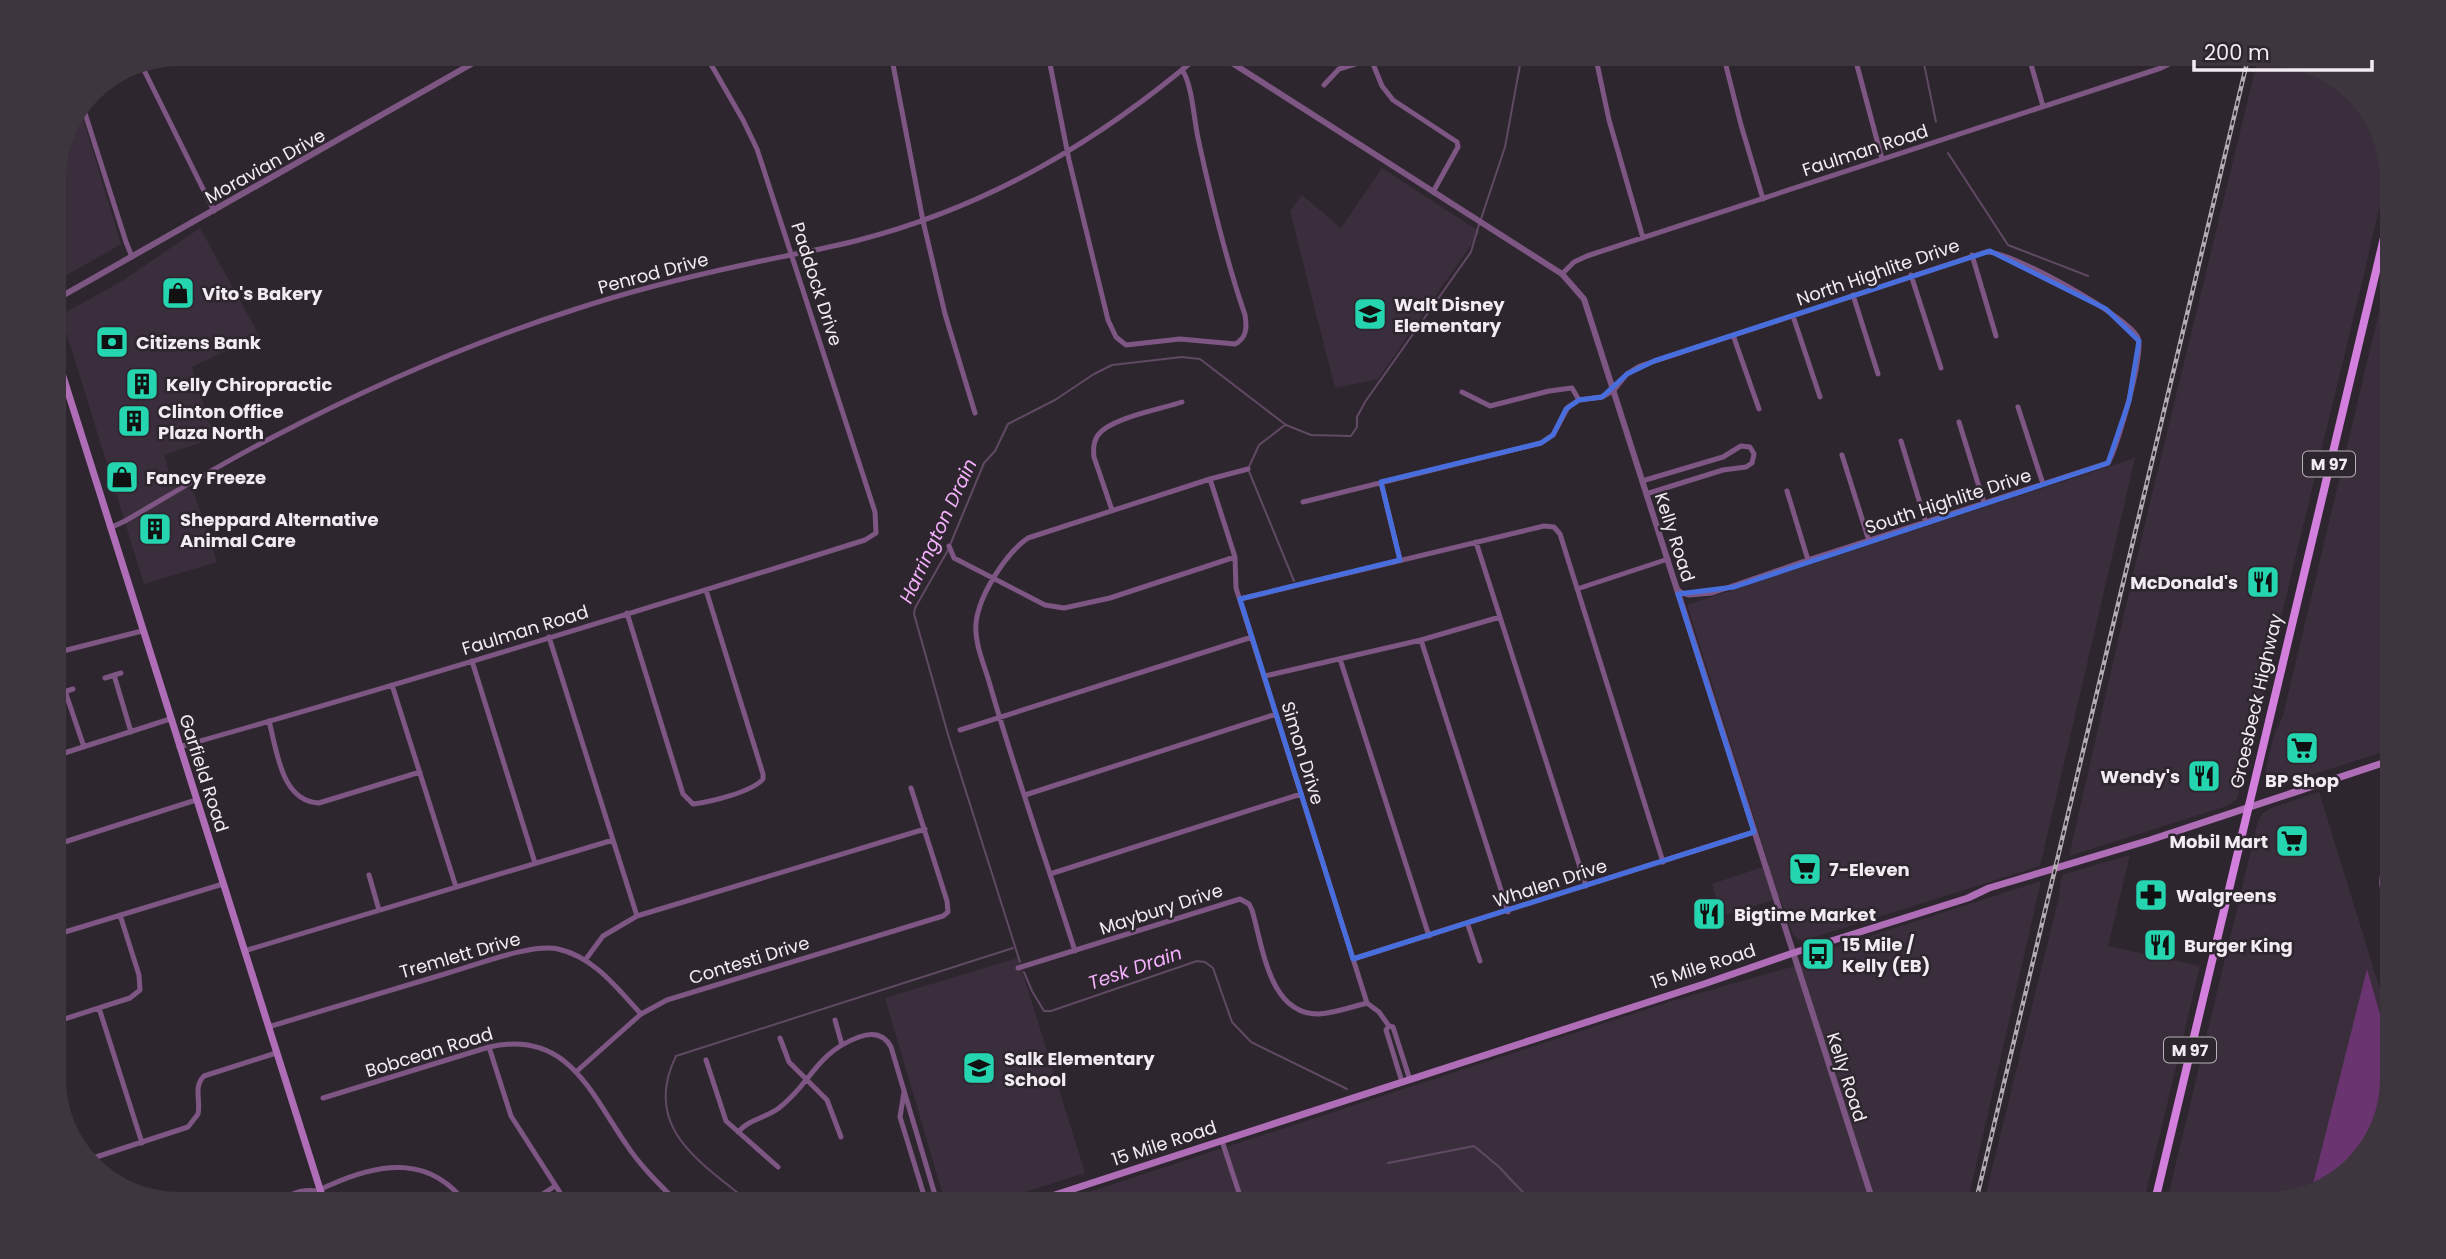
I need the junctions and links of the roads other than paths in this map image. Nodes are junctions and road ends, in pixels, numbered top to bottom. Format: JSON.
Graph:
{"nodes":[{"id":1,"x":468,"y":66,"type":"edge"},
{"id":2,"x":712,"y":66,"type":"edge"},
{"id":3,"x":893,"y":66,"type":"edge"},
{"id":4,"x":1050,"y":66,"type":"edge"},
{"id":5,"x":1187,"y":66,"type":"edge"},
{"id":6,"x":1237,"y":66,"type":"edge"},
{"id":7,"x":1349,"y":66,"type":"edge"},
{"id":8,"x":1374,"y":66,"type":"edge"},
{"id":9,"x":1598,"y":66,"type":"edge"},
{"id":10,"x":1726,"y":66,"type":"edge"},
{"id":11,"x":1857,"y":66,"type":"edge"},
{"id":12,"x":2031,"y":66,"type":"edge"},
{"id":13,"x":2165,"y":66,"type":"edge"},
{"id":14,"x":1182,"y":70,"type":"junction"},
{"id":15,"x":145,"y":72,"type":"edge"},
{"id":16,"x":1324,"y":85,"type":"dead end"},
{"id":17,"x":2043,"y":106,"type":"junction"},
{"id":18,"x":86,"y":117,"type":"edge"},
{"id":19,"x":1068,"y":153,"type":"junction"},
{"id":20,"x":1882,"y":159,"type":"junction"},
{"id":21,"x":1433,"y":192,"type":"junction"},
{"id":22,"x":1763,"y":199,"type":"junction"},
{"id":23,"x":214,"y":211,"type":"junction"},
{"id":24,"x":923,"y":220,"type":"junction"},
{"id":25,"x":1643,"y":238,"type":"junction"},
{"id":26,"x":793,"y":254,"type":"junction"},
{"id":27,"x":1972,"y":255,"type":"junction"},
{"id":28,"x":132,"y":257,"type":"junction"},
{"id":29,"x":2379,"y":258,"type":"edge"},
{"id":30,"x":1562,"y":274,"type":"junction"},
{"id":31,"x":1911,"y":275,"type":"junction"},
{"id":32,"x":67,"y":293,"type":"edge"},
{"id":33,"x":1853,"y":295,"type":"junction"},
{"id":34,"x":1793,"y":316,"type":"junction"},
{"id":35,"x":1733,"y":335,"type":"junction"},
{"id":36,"x":1996,"y":336,"type":"dead end"},
{"id":37,"x":2139,"y":341,"type":"joint"},
{"id":38,"x":1941,"y":368,"type":"dead end"},
{"id":39,"x":1878,"y":374,"type":"dead end"},
{"id":40,"x":1614,"y":390,"type":"junction"},
{"id":41,"x":1462,"y":391,"type":"dead end"},
{"id":42,"x":67,"y":392,"type":"edge"},
{"id":43,"x":1820,"y":397,"type":"dead end"},
{"id":44,"x":1578,"y":400,"type":"junction"},
{"id":45,"x":1182,"y":402,"type":"dead end"},
{"id":46,"x":2018,"y":407,"type":"dead end"},
{"id":47,"x":1759,"y":409,"type":"dead end"},
{"id":48,"x":975,"y":413,"type":"dead end"},
{"id":49,"x":1959,"y":422,"type":"dead end"},
{"id":50,"x":1901,"y":441,"type":"dead end"},
{"id":51,"x":1842,"y":455,"type":"dead end"},
{"id":52,"x":1248,"y":469,"type":"dead end"},
{"id":53,"x":1210,"y":479,"type":"junction"},
{"id":54,"x":1642,"y":481,"type":"junction"},
{"id":55,"x":1381,"y":482,"type":"junction"},
{"id":56,"x":2043,"y":485,"type":"junction"},
{"id":57,"x":1787,"y":491,"type":"dead end"},
{"id":58,"x":1646,"y":494,"type":"junction"},
{"id":59,"x":1303,"y":502,"type":"dead end"},
{"id":60,"x":1984,"y":503,"type":"junction"},
{"id":61,"x":1112,"y":510,"type":"junction"},
{"id":62,"x":1926,"y":523,"type":"junction"},
{"id":63,"x":110,"y":528,"type":"junction"},
{"id":64,"x":876,"y":533,"type":"joint"},
{"id":65,"x":1870,"y":541,"type":"junction"},
{"id":66,"x":1475,"y":542,"type":"junction"},
{"id":67,"x":949,"y":546,"type":"dead end"},
{"id":68,"x":1235,"y":557,"type":"junction"},
{"id":69,"x":1668,"y":559,"type":"junction"},
{"id":70,"x":1808,"y":560,"type":"junction"},
{"id":71,"x":1400,"y":561,"type":"junction"},
{"id":72,"x":993,"y":580,"type":"junction"},
{"id":73,"x":1577,"y":589,"type":"junction"},
{"id":74,"x":1677,"y":589,"type":"junction"},
{"id":75,"x":706,"y":590,"type":"junction"},
{"id":76,"x":1240,"y":598,"type":"junction"},
{"id":77,"x":627,"y":613,"type":"junction"},
{"id":78,"x":1500,"y":617,"type":"junction"},
{"id":79,"x":142,"y":631,"type":"junction"},
{"id":80,"x":549,"y":636,"type":"junction"},
{"id":81,"x":1252,"y":637,"type":"junction"},
{"id":82,"x":1420,"y":640,"type":"junction"},
{"id":83,"x":67,"y":650,"type":"edge"},
{"id":84,"x":1340,"y":659,"type":"junction"},
{"id":85,"x":471,"y":661,"type":"junction"},
{"id":86,"x":121,"y":673,"type":"dead end"},
{"id":87,"x":114,"y":675,"type":"junction"},
{"id":88,"x":1265,"y":676,"type":"junction"},
{"id":89,"x":105,"y":678,"type":"dead end"},
{"id":90,"x":392,"y":685,"type":"junction"},
{"id":91,"x":73,"y":689,"type":"dead end"},
{"id":92,"x":67,"y":690,"type":"edge"},
{"id":93,"x":67,"y":697,"type":"edge"},
{"id":94,"x":1276,"y":715,"type":"junction"},
{"id":95,"x":999,"y":718,"type":"junction"},
{"id":96,"x":170,"y":719,"type":"junction"},
{"id":97,"x":269,"y":721,"type":"junction"},
{"id":98,"x":960,"y":730,"type":"dead end"},
{"id":99,"x":131,"y":732,"type":"junction"},
{"id":100,"x":84,"y":747,"type":"junction"},
{"id":101,"x":179,"y":747,"type":"junction"},
{"id":102,"x":67,"y":752,"type":"edge"},
{"id":103,"x":2380,"y":764,"type":"edge"},
{"id":104,"x":420,"y":772,"type":"junction"},
{"id":105,"x":911,"y":788,"type":"dead end"},
{"id":106,"x":1301,"y":794,"type":"junction"},
{"id":107,"x":1025,"y":795,"type":"junction"},
{"id":108,"x":196,"y":800,"type":"junction"},
{"id":109,"x":2247,"y":809,"type":"junction"},
{"id":110,"x":925,"y":829,"type":"junction"},
{"id":111,"x":1754,"y":832,"type":"junction"},
{"id":112,"x":614,"y":840,"type":"junction"},
{"id":113,"x":67,"y":841,"type":"edge"},
{"id":114,"x":1663,"y":862,"type":"junction"},
{"id":115,"x":534,"y":863,"type":"junction"},
{"id":116,"x":1050,"y":874,"type":"junction"},
{"id":117,"x":369,"y":875,"type":"dead end"},
{"id":118,"x":223,"y":884,"type":"junction"},
{"id":119,"x":1586,"y":886,"type":"junction"},
{"id":120,"x":456,"y":887,"type":"junction"},
{"id":121,"x":379,"y":910,"type":"junction"},
{"id":122,"x":1507,"y":912,"type":"junction"},
{"id":123,"x":120,"y":915,"type":"junction"},
{"id":124,"x":637,"y":916,"type":"junction"},
{"id":125,"x":1468,"y":925,"type":"junction"},
{"id":126,"x":67,"y":931,"type":"edge"},
{"id":127,"x":1429,"y":936,"type":"junction"},
{"id":128,"x":244,"y":951,"type":"junction"},
{"id":129,"x":1075,"y":951,"type":"junction"},
{"id":130,"x":1793,"y":953,"type":"junction"},
{"id":131,"x":586,"y":959,"type":"junction"},
{"id":132,"x":1353,"y":959,"type":"junction"},
{"id":133,"x":1480,"y":961,"type":"dead end"},
{"id":134,"x":1018,"y":968,"type":"dead end"},
{"id":135,"x":1367,"y":1003,"type":"junction"},
{"id":136,"x":99,"y":1007,"type":"junction"},
{"id":137,"x":641,"y":1014,"type":"junction"},
{"id":138,"x":67,"y":1018,"type":"edge"},
{"id":139,"x":835,"y":1020,"type":"dead end"},
{"id":140,"x":268,"y":1027,"type":"junction"},
{"id":141,"x":780,"y":1038,"type":"dead end"},
{"id":142,"x":842,"y":1045,"type":"junction"},
{"id":143,"x":489,"y":1047,"type":"junction"},
{"id":144,"x":276,"y":1053,"type":"junction"},
{"id":145,"x":706,"y":1060,"type":"dead end"},
{"id":146,"x":577,"y":1071,"type":"junction"},
{"id":147,"x":806,"y":1078,"type":"junction"},
{"id":148,"x":1406,"y":1081,"type":"junction"},
{"id":149,"x":905,"y":1089,"type":"junction"},
{"id":150,"x":323,"y":1098,"type":"dead end"},
{"id":151,"x":738,"y":1132,"type":"junction"},
{"id":152,"x":841,"y":1136,"type":"dead end"},
{"id":153,"x":1222,"y":1141,"type":"junction"},
{"id":154,"x":142,"y":1143,"type":"junction"},
{"id":155,"x":97,"y":1157,"type":"edge"},
{"id":156,"x":778,"y":1167,"type":"dead end"},
{"id":157,"x":555,"y":1186,"type":"junction"},
{"id":158,"x":320,"y":1191,"type":"junction"},
{"id":159,"x":298,"y":1192,"type":"edge"},
{"id":160,"x":457,"y":1192,"type":"edge"},
{"id":161,"x":546,"y":1192,"type":"edge"},
{"id":162,"x":559,"y":1192,"type":"edge"},
{"id":163,"x":668,"y":1192,"type":"edge"},
{"id":164,"x":923,"y":1192,"type":"edge"},
{"id":165,"x":935,"y":1192,"type":"edge"},
{"id":166,"x":1064,"y":1192,"type":"edge"},
{"id":167,"x":1239,"y":1192,"type":"edge"},
{"id":168,"x":1870,"y":1192,"type":"edge"},
{"id":169,"x":2157,"y":1192,"type":"edge"}],
"edges":[{"from":1,"to":23,"type":"street","name":"Moravian Drive"},
{"from":2,"to":26,"type":"street","name":"Paddock Drive"},
{"from":3,"to":24,"type":"street"},
{"from":4,"to":19,"type":"street"},
{"from":5,"to":14,"type":"street","name":"Penrod Drive"},
{"from":6,"to":21,"type":"street","name":"Kelly Road"},
{"from":7,"to":16,"type":"street"},
{"from":8,"to":21,"type":"street"},
{"from":9,"to":25,"type":"street"},
{"from":10,"to":22,"type":"street"},
{"from":11,"to":20,"type":"street"},
{"from":12,"to":17,"type":"street"},
{"from":13,"to":17,"type":"street","name":"Faulman Road"},
{"from":14,"to":19,"type":"street","name":"Penrod Drive"},
{"from":14,"to":19,"type":"street"},
{"from":15,"to":23,"type":"street"},
{"from":17,"to":20,"type":"street","name":"Faulman Road"},
{"from":18,"to":28,"type":"street"},
{"from":19,"to":24,"type":"street","name":"Penrod Drive"},
{"from":20,"to":22,"type":"street","name":"Faulman Road"},
{"from":21,"to":30,"type":"street","name":"Kelly Road"},
{"from":22,"to":25,"type":"street","name":"Faulman Road"},
{"from":23,"to":28,"type":"street","name":"Moravian Drive"},
{"from":24,"to":26,"type":"street","name":"Penrod Drive"},
{"from":24,"to":48,"type":"street"},
{"from":25,"to":30,"type":"street","name":"Faulman Road"},
{"from":26,"to":63,"type":"street","name":"Penrod Drive"},
{"from":26,"to":64,"type":"street","name":"Paddock Drive"},
{"from":27,"to":31,"type":"street","name":"North Highlite Drive"},
{"from":27,"to":36,"type":"street"},
{"from":27,"to":37,"type":"street","name":"North Highlite Drive"},
{"from":28,"to":32,"type":"street","name":"Moravian Drive"},
{"from":29,"to":109,"type":"main road","name":"Groesbeck Highway","number":"M 97"},
{"from":30,"to":40,"type":"street","name":"Kelly Road"},
{"from":31,"to":33,"type":"street","name":"North Highlite Drive"},
{"from":31,"to":38,"type":"street"},
{"from":33,"to":34,"type":"street","name":"North Highlite Drive"},
{"from":33,"to":39,"type":"street"},
{"from":34,"to":35,"type":"street","name":"North Highlite Drive"},
{"from":34,"to":43,"type":"street"},
{"from":35,"to":40,"type":"street","name":"North Highlite Drive"},
{"from":35,"to":47,"type":"street"},
{"from":37,"to":56,"type":"street","name":"South Highlite Drive"},
{"from":40,"to":44,"type":"street"},
{"from":40,"to":54,"type":"street","name":"Kelly Road"},
{"from":41,"to":44,"type":"street"},
{"from":42,"to":63,"type":"main road","name":"Garfield Road"},
{"from":44,"to":55,"type":"street"},
{"from":45,"to":61,"type":"street"},
{"from":46,"to":56,"type":"street"},
{"from":49,"to":60,"type":"street"},
{"from":50,"to":62,"type":"street"},
{"from":51,"to":65,"type":"street"},
{"from":52,"to":53,"type":"street"},
{"from":53,"to":61,"type":"street"},
{"from":53,"to":68,"type":"street","name":"Simon Drive"},
{"from":54,"to":58,"type":"street","name":"Kelly Road"},
{"from":54,"to":58,"type":"street"},
{"from":55,"to":59,"type":"street"},
{"from":55,"to":71,"type":"street"},
{"from":56,"to":60,"type":"street","name":"South Highlite Drive"},
{"from":57,"to":70,"type":"street"},
{"from":58,"to":69,"type":"street","name":"Kelly Road"},
{"from":60,"to":62,"type":"street","name":"South Highlite Drive"},
{"from":61,"to":72,"type":"street"},
{"from":62,"to":65,"type":"street","name":"South Highlite Drive"},
{"from":63,"to":79,"type":"main road","name":"Garfield Road"},
{"from":64,"to":75,"type":"street","name":"Faulman Road"},
{"from":65,"to":70,"type":"street","name":"South Highlite Drive"},
{"from":66,"to":71,"type":"street"},
{"from":66,"to":73,"type":"street"},
{"from":66,"to":78,"type":"street"},
{"from":67,"to":72,"type":"street"},
{"from":68,"to":72,"type":"street"},
{"from":68,"to":76,"type":"street","name":"Simon Drive"},
{"from":69,"to":73,"type":"street"},
{"from":69,"to":74,"type":"street","name":"Kelly Road"},
{"from":70,"to":74,"type":"street","name":"South Highlite Drive"},
{"from":71,"to":76,"type":"street"},
{"from":72,"to":95,"type":"street"},
{"from":73,"to":114,"type":"street"},
{"from":74,"to":111,"type":"street","name":"Kelly Road"},
{"from":75,"to":77,"type":"street","name":"Faulman Road"},
{"from":75,"to":77,"type":"street"},
{"from":76,"to":81,"type":"street","name":"Simon Drive"},
{"from":77,"to":80,"type":"street","name":"Faulman Road"},
{"from":78,"to":82,"type":"street"},
{"from":78,"to":119,"type":"street"},
{"from":79,"to":83,"type":"street"},
{"from":79,"to":96,"type":"main road","name":"Garfield Road"},
{"from":80,"to":85,"type":"street","name":"Faulman Road"},
{"from":80,"to":112,"type":"street"},
{"from":81,"to":88,"type":"street","name":"Simon Drive"},
{"from":81,"to":95,"type":"street"},
{"from":82,"to":84,"type":"street"},
{"from":82,"to":122,"type":"street"},
{"from":84,"to":88,"type":"street"},
{"from":84,"to":127,"type":"street"},
{"from":85,"to":90,"type":"street","name":"Faulman Road"},
{"from":85,"to":115,"type":"street"},
{"from":86,"to":87,"type":"street"},
{"from":87,"to":89,"type":"street"},
{"from":87,"to":99,"type":"street"},
{"from":88,"to":94,"type":"street","name":"Simon Drive"},
{"from":90,"to":97,"type":"street","name":"Faulman Road"},
{"from":90,"to":104,"type":"street"},
{"from":91,"to":92,"type":"street"},
{"from":93,"to":100,"type":"street"},
{"from":94,"to":106,"type":"street","name":"Simon Drive"},
{"from":94,"to":107,"type":"street"},
{"from":95,"to":98,"type":"street"},
{"from":95,"to":107,"type":"street"},
{"from":96,"to":99,"type":"street"},
{"from":96,"to":101,"type":"main road","name":"Garfield Road"},
{"from":97,"to":101,"type":"street","name":"Faulman Road"},
{"from":97,"to":104,"type":"street"},
{"from":99,"to":100,"type":"street"},
{"from":100,"to":102,"type":"street"},
{"from":101,"to":108,"type":"main road","name":"Garfield Road"},
{"from":103,"to":109,"type":"main road","name":"15 Mile Road"},
{"from":104,"to":120,"type":"street"},
{"from":105,"to":110,"type":"street"},
{"from":106,"to":116,"type":"street"},
{"from":106,"to":132,"type":"street","name":"Simon Drive"},
{"from":107,"to":116,"type":"street"},
{"from":108,"to":113,"type":"street"},
{"from":108,"to":118,"type":"main road","name":"Garfield Road"},
{"from":109,"to":130,"type":"main road","name":"15 Mile Road"},
{"from":109,"to":169,"type":"main road","name":"Groesbeck Highway","number":"M 97"},
{"from":110,"to":124,"type":"street"},
{"from":110,"to":137,"type":"street","name":"Contesti Drive"},
{"from":111,"to":114,"type":"street","name":"Whalen Drive"},
{"from":111,"to":130,"type":"street","name":"Kelly Road"},
{"from":112,"to":115,"type":"street"},
{"from":112,"to":124,"type":"street"},
{"from":114,"to":119,"type":"street","name":"Whalen Drive"},
{"from":115,"to":120,"type":"street"},
{"from":116,"to":129,"type":"street"},
{"from":117,"to":121,"type":"street"},
{"from":118,"to":123,"type":"street"},
{"from":118,"to":128,"type":"main road","name":"Garfield Road"},
{"from":119,"to":122,"type":"street","name":"Whalen Drive"},
{"from":120,"to":121,"type":"street"},
{"from":121,"to":128,"type":"street"},
{"from":122,"to":125,"type":"street","name":"Whalen Drive"},
{"from":123,"to":126,"type":"street"},
{"from":123,"to":136,"type":"street"},
{"from":124,"to":131,"type":"street"},
{"from":125,"to":127,"type":"street","name":"Whalen Drive"},
{"from":125,"to":133,"type":"street"},
{"from":127,"to":132,"type":"street","name":"Whalen Drive"},
{"from":128,"to":140,"type":"main road","name":"Garfield Road"},
{"from":129,"to":134,"type":"street","name":"Maybury Drive"},
{"from":129,"to":135,"type":"street","name":"Maybury Drive"},
{"from":130,"to":148,"type":"main road","name":"15 Mile Road"},
{"from":130,"to":168,"type":"street","name":"Kelly Road"},
{"from":131,"to":137,"type":"street","name":"Tremlett Drive"},
{"from":131,"to":140,"type":"street","name":"Tremlett Drive"},
{"from":132,"to":135,"type":"street","name":"Simon Drive"},
{"from":135,"to":148,"type":"street","name":"Simon Drive"},
{"from":136,"to":138,"type":"street"},
{"from":136,"to":154,"type":"street"},
{"from":137,"to":146,"type":"street","name":"Contesti Drive"},
{"from":139,"to":142,"type":"street"},
{"from":140,"to":144,"type":"main road","name":"Garfield Road"},
{"from":141,"to":147,"type":"street"},
{"from":142,"to":147,"type":"street"},
{"from":142,"to":149,"type":"street"},
{"from":143,"to":146,"type":"street","name":"Bobcean Road"},
{"from":143,"to":150,"type":"street","name":"Bobcean Road"},
{"from":143,"to":157,"type":"street"},
{"from":144,"to":154,"type":"street"},
{"from":144,"to":158,"type":"main road","name":"Garfield Road"},
{"from":145,"to":151,"type":"street"},
{"from":146,"to":163,"type":"street","name":"Bobcean Road"},
{"from":147,"to":151,"type":"street"},
{"from":147,"to":152,"type":"street"},
{"from":148,"to":153,"type":"main road","name":"15 Mile Road"},
{"from":149,"to":164,"type":"street"},
{"from":149,"to":165,"type":"street"},
{"from":151,"to":156,"type":"street"},
{"from":153,"to":166,"type":"main road","name":"15 Mile Road"},
{"from":153,"to":167,"type":"street"},
{"from":154,"to":155,"type":"street"},
{"from":157,"to":161,"type":"street"},
{"from":157,"to":162,"type":"street"},
{"from":158,"to":159,"type":"street"},
{"from":158,"to":160,"type":"street"}]}
